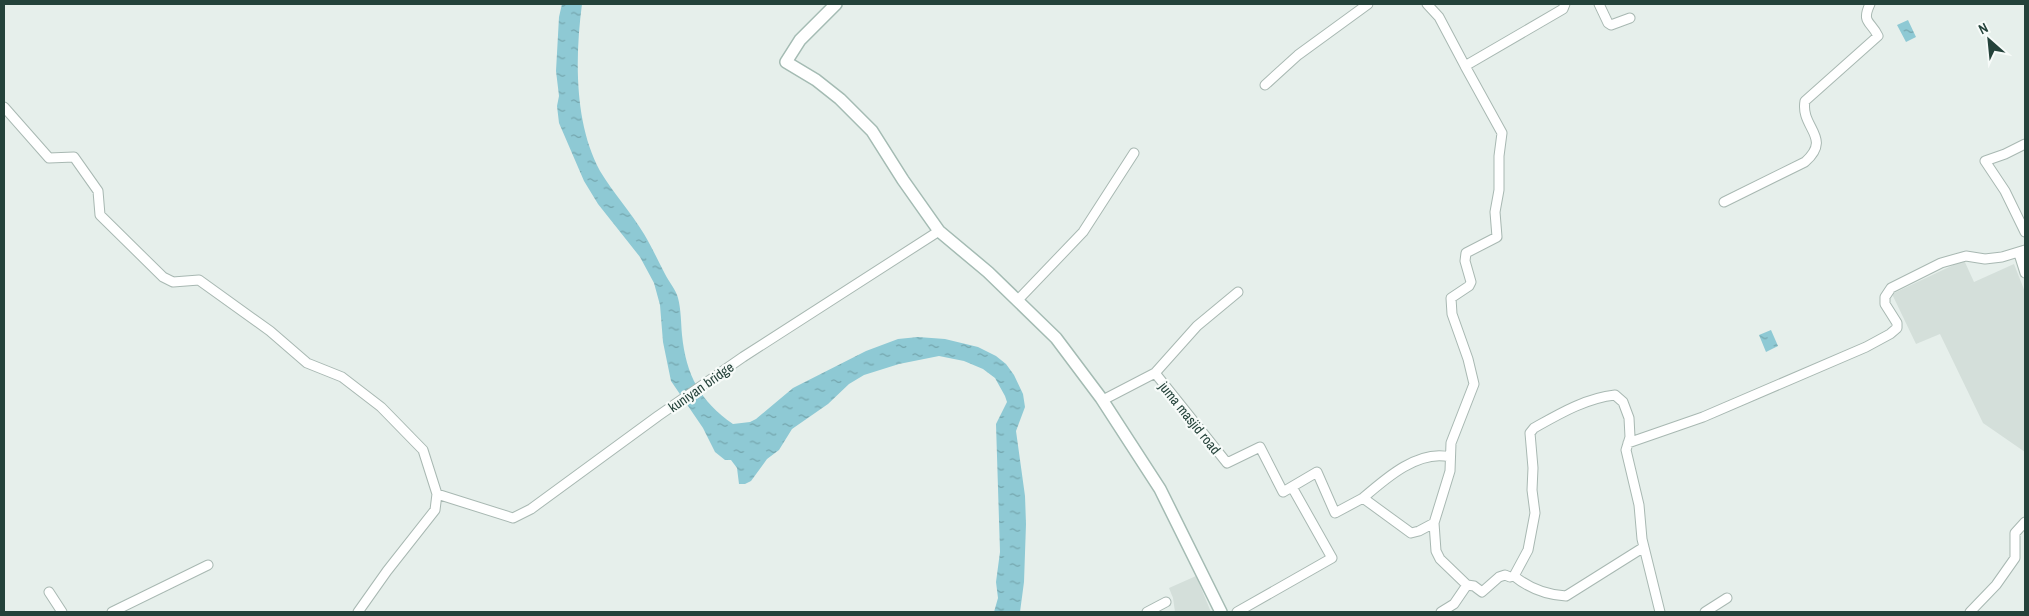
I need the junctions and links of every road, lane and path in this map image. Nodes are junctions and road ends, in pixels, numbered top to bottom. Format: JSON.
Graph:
{"nodes":[{"id":1,"x":836,"y":4,"type":"edge"},
{"id":2,"x":1368,"y":4,"type":"edge"},
{"id":3,"x":1427,"y":4,"type":"edge"},
{"id":4,"x":1566,"y":4,"type":"edge"},
{"id":5,"x":1599,"y":4,"type":"edge"},
{"id":6,"x":1870,"y":4,"type":"edge"},
{"id":7,"x":1630,"y":18,"type":"dead end"},
{"id":8,"x":1465,"y":66,"type":"junction"},
{"id":9,"x":1265,"y":85,"type":"dead end"},
{"id":10,"x":4,"y":107,"type":"edge"},
{"id":11,"x":2025,"y":144,"type":"edge"},
{"id":12,"x":1134,"y":153,"type":"dead end"},
{"id":13,"x":1724,"y":202,"type":"dead end"},
{"id":14,"x":939,"y":231,"type":"junction"},
{"id":15,"x":2025,"y":232,"type":"edge"},
{"id":16,"x":2024,"y":250,"type":"edge"},
{"id":17,"x":2025,"y":273,"type":"edge"},
{"id":18,"x":1238,"y":292,"type":"dead end"},
{"id":19,"x":1017,"y":301,"type":"junction"},
{"id":20,"x":1155,"y":373,"type":"junction"},
{"id":21,"x":1103,"y":400,"type":"junction"},
{"id":22,"x":1628,"y":443,"type":"junction"},
{"id":23,"x":1450,"y":457,"type":"junction"},
{"id":24,"x":1292,"y":487,"type":"junction"},
{"id":25,"x":437,"y":494,"type":"junction"},
{"id":26,"x":1364,"y":498,"type":"junction"},
{"id":27,"x":2025,"y":522,"type":"edge"},
{"id":28,"x":1434,"y":523,"type":"junction"},
{"id":29,"x":1644,"y":547,"type":"junction"},
{"id":30,"x":208,"y":565,"type":"dead end"},
{"id":31,"x":1514,"y":576,"type":"junction"},
{"id":32,"x":1466,"y":585,"type":"junction"},
{"id":33,"x":49,"y":592,"type":"dead end"},
{"id":34,"x":1726,"y":598,"type":"dead end"},
{"id":35,"x":1166,"y":602,"type":"dead end"},
{"id":36,"x":62,"y":612,"type":"edge"},
{"id":37,"x":112,"y":612,"type":"edge"},
{"id":38,"x":358,"y":612,"type":"edge"},
{"id":39,"x":1147,"y":612,"type":"edge"},
{"id":40,"x":1221,"y":612,"type":"edge"},
{"id":41,"x":1237,"y":612,"type":"edge"},
{"id":42,"x":1441,"y":612,"type":"edge"},
{"id":43,"x":1660,"y":612,"type":"edge"},
{"id":44,"x":1705,"y":612,"type":"edge"},
{"id":45,"x":1970,"y":612,"type":"edge"}],
"edges":[{"from":1,"to":14,"type":"main road"},
{"from":2,"to":9,"type":"street"},
{"from":3,"to":8,"type":"street"},
{"from":4,"to":8,"type":"street"},
{"from":5,"to":7,"type":"street"},
{"from":6,"to":13,"type":"street"},
{"from":8,"to":23,"type":"street"},
{"from":10,"to":25,"type":"street"},
{"from":11,"to":15,"type":"street"},
{"from":12,"to":19,"type":"street"},
{"from":14,"to":19,"type":"main road"},
{"from":14,"to":25,"type":"street","name":"kuniyan bridge"},
{"from":16,"to":17,"type":"street"},
{"from":16,"to":22,"type":"street"},
{"from":18,"to":20,"type":"street"},
{"from":19,"to":21,"type":"main road"},
{"from":20,"to":21,"type":"street","name":"juma masjid road"},
{"from":20,"to":24,"type":"street","name":"juma masjid road"},
{"from":21,"to":40,"type":"main road"},
{"from":22,"to":29,"type":"street"},
{"from":22,"to":31,"type":"street"},
{"from":23,"to":26,"type":"street"},
{"from":23,"to":28,"type":"street"},
{"from":24,"to":26,"type":"street"},
{"from":24,"to":41,"type":"street"},
{"from":25,"to":38,"type":"street"},
{"from":26,"to":28,"type":"street"},
{"from":27,"to":45,"type":"street"},
{"from":28,"to":32,"type":"street"},
{"from":29,"to":31,"type":"street"},
{"from":29,"to":43,"type":"street"},
{"from":30,"to":37,"type":"street"},
{"from":31,"to":32,"type":"street"},
{"from":32,"to":42,"type":"street"},
{"from":33,"to":36,"type":"street"},
{"from":34,"to":44,"type":"street"},
{"from":35,"to":39,"type":"street"}]}
